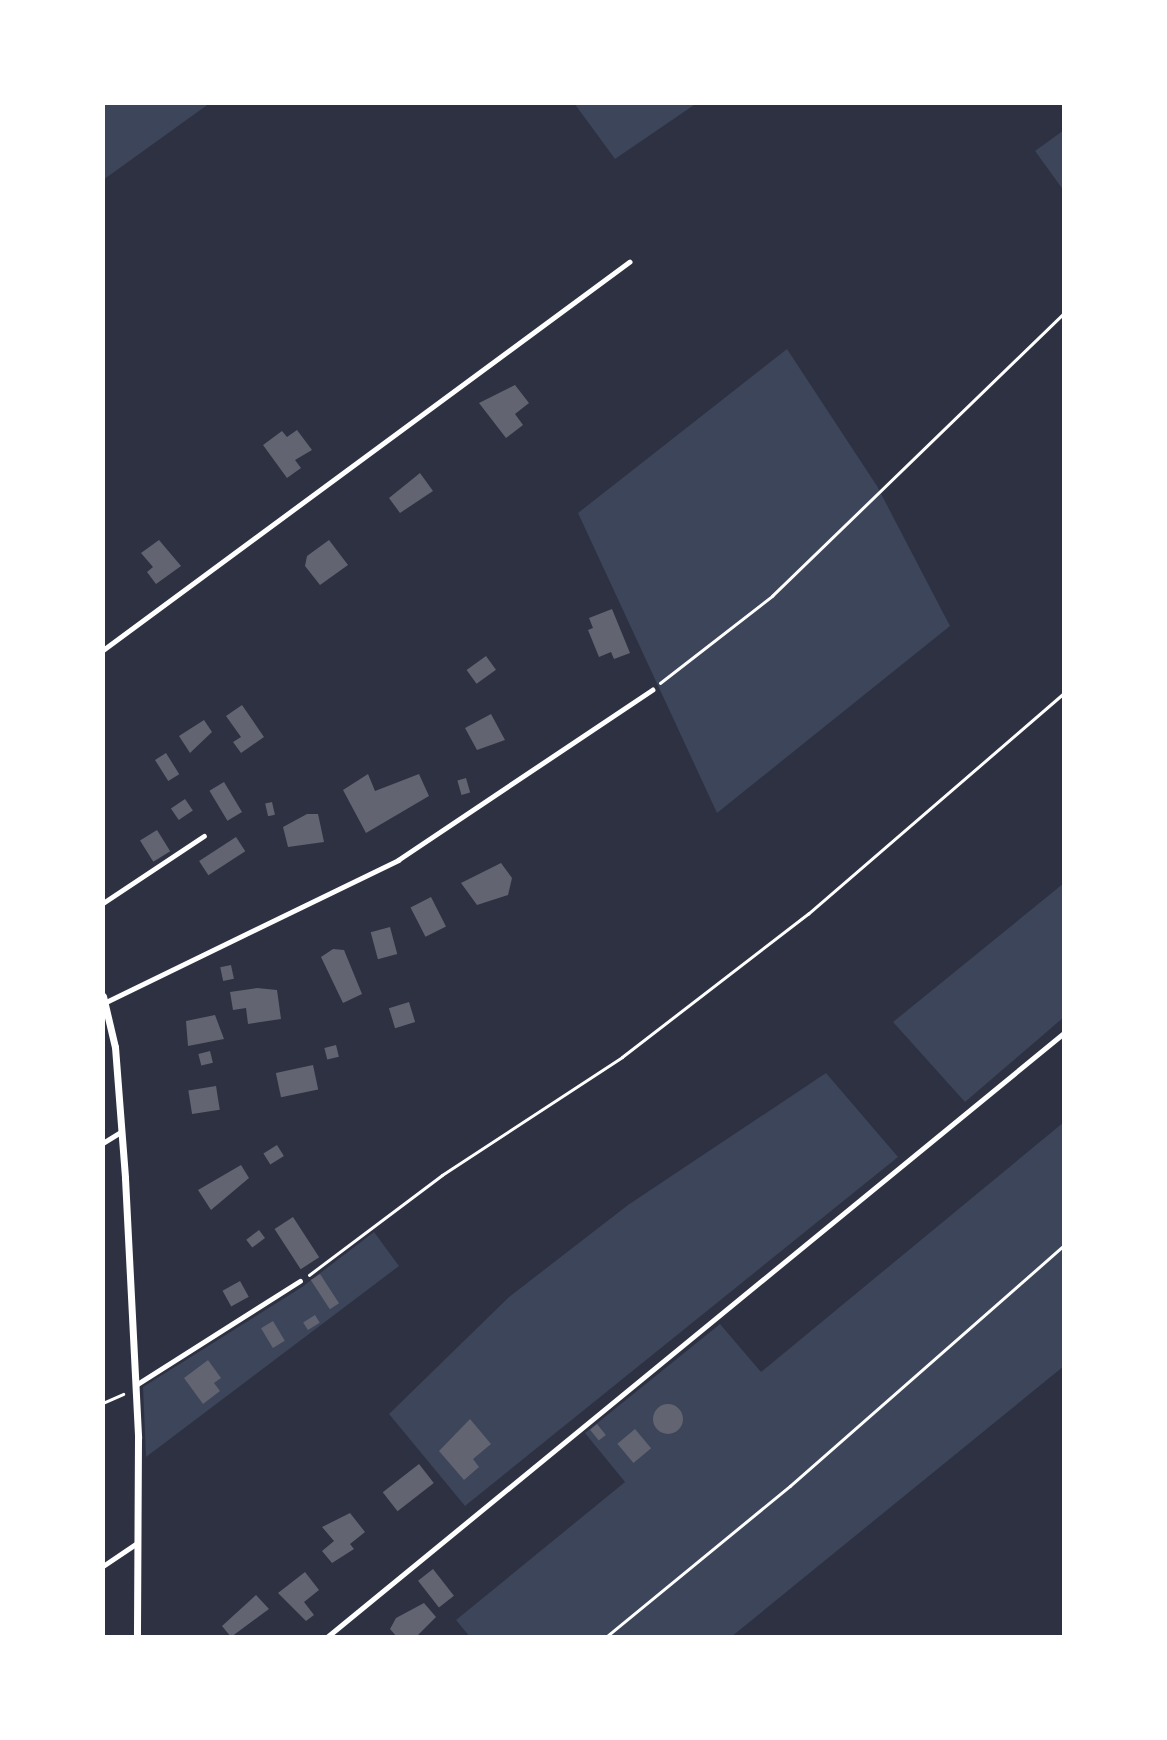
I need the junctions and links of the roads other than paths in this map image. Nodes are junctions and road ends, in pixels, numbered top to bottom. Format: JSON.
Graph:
{"nodes":[{"id":1,"x":629,"y":262,"type":"dead end"},
{"id":2,"x":103,"y":650,"type":"edge"},
{"id":3,"x":652,"y":690,"type":"road end"},
{"id":4,"x":204,"y":836,"type":"dead end"},
{"id":5,"x":103,"y":903,"type":"edge"},
{"id":6,"x":104,"y":1001,"type":"edge"},
{"id":7,"x":1064,"y":1033,"type":"edge"},
{"id":8,"x":122,"y":1131,"type":"junction"},
{"id":9,"x":103,"y":1143,"type":"edge"},
{"id":10,"x":300,"y":1281,"type":"road end"},
{"id":11,"x":135,"y":1387,"type":"junction"},
{"id":12,"x":140,"y":1542,"type":"junction"},
{"id":13,"x":103,"y":1566,"type":"edge"},
{"id":14,"x":137,"y":1637,"type":"edge"},
{"id":15,"x":327,"y":1637,"type":"edge"}],
"edges":[{"from":1,"to":2,"type":"lane"},
{"from":3,"to":6,"type":"lane"},
{"from":4,"to":5,"type":"lane"},
{"from":6,"to":8,"type":"street"},
{"from":7,"to":15,"type":"lane"},
{"from":8,"to":9,"type":"lane"},
{"from":8,"to":11,"type":"street"},
{"from":10,"to":11,"type":"lane"},
{"from":11,"to":12,"type":"street"},
{"from":12,"to":13,"type":"lane"},
{"from":12,"to":14,"type":"street"}]}
